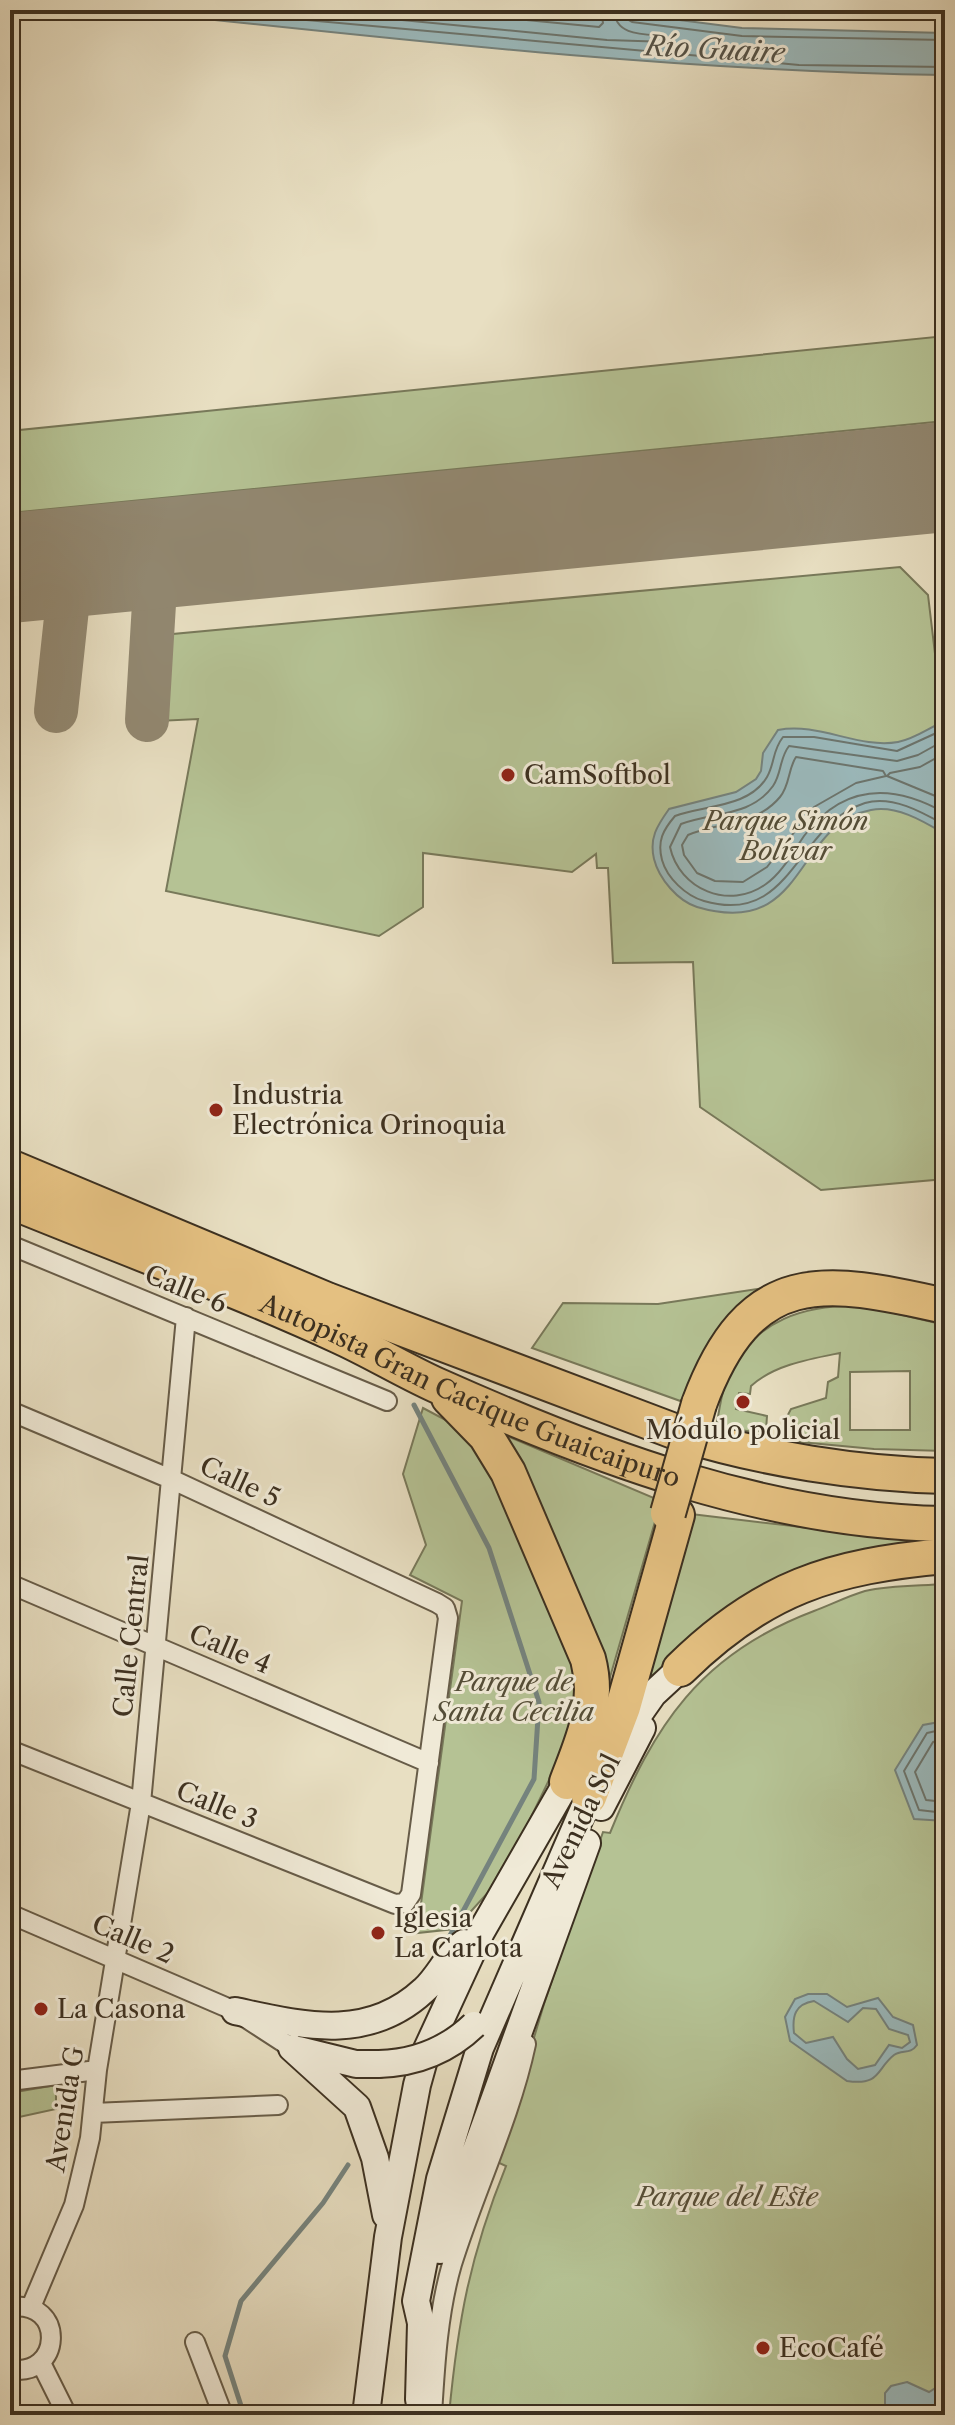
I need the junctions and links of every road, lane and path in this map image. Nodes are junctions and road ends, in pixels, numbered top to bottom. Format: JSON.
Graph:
{"nodes":[{"id":1,"x":10,"y":1167,"type":"edge"},
{"id":2,"x":10,"y":1201,"type":"edge"},
{"id":3,"x":10,"y":1245,"type":"edge"},
{"id":4,"x":945,"y":1306,"type":"edge"},
{"id":5,"x":945,"y":1314,"type":"edge"},
{"id":6,"x":186,"y":1317,"type":"junction"},
{"id":7,"x":434,"y":1384,"type":"junction"},
{"id":8,"x":387,"y":1401,"type":"dead end"},
{"id":9,"x":704,"y":1407,"type":"junction"},
{"id":10,"x":10,"y":1411,"type":"edge"},
{"id":11,"x":945,"y":1457,"type":"edge"},
{"id":12,"x":819,"y":1464,"type":"junction"},
{"id":13,"x":945,"y":1476,"type":"edge"},
{"id":14,"x":173,"y":1480,"type":"junction"},
{"id":15,"x":945,"y":1524,"type":"edge"},
{"id":16,"x":945,"y":1556,"type":"edge"},
{"id":17,"x":10,"y":1584,"type":"edge"},
{"id":18,"x":157,"y":1646,"type":"junction"},
{"id":19,"x":680,"y":1669,"type":"junction"},
{"id":20,"x":10,"y":1750,"type":"edge"},
{"id":21,"x":429,"y":1763,"type":"junction"},
{"id":22,"x":578,"y":1789,"type":"junction"},
{"id":23,"x":141,"y":1803,"type":"junction"},
{"id":24,"x":10,"y":1914,"type":"edge"},
{"id":25,"x":481,"y":1932,"type":"junction"},
{"id":26,"x":117,"y":1959,"type":"junction"},
{"id":27,"x":534,"y":1986,"type":"junction"},
{"id":28,"x":501,"y":1994,"type":"junction"},
{"id":29,"x":235,"y":2011,"type":"junction"},
{"id":30,"x":292,"y":2048,"type":"junction"},
{"id":31,"x":97,"y":2070,"type":"junction"},
{"id":32,"x":10,"y":2081,"type":"edge"},
{"id":33,"x":278,"y":2105,"type":"dead end"},
{"id":34,"x":93,"y":2113,"type":"junction"},
{"id":35,"x":388,"y":2237,"type":"junction"},
{"id":36,"x":10,"y":2307,"type":"edge"},
{"id":37,"x":31,"y":2307,"type":"junction"},
{"id":38,"x":421,"y":2323,"type":"junction"},
{"id":39,"x":195,"y":2342,"type":"dead end"},
{"id":40,"x":41,"y":2363,"type":"junction"},
{"id":41,"x":10,"y":2369,"type":"edge"},
{"id":42,"x":67,"y":2415,"type":"edge"},
{"id":43,"x":223,"y":2415,"type":"edge"},
{"id":44,"x":366,"y":2415,"type":"edge"},
{"id":45,"x":422,"y":2415,"type":"edge"},
{"id":46,"x":432,"y":2415,"type":"edge"}],
"edges":[{"from":1,"to":12,"type":"highway","name":"Autopista Gran Cacique Guaicaipuro"},
{"from":2,"to":7,"type":"highway","name":"Autopista Gran Cacique Guaicaipuro"},
{"from":3,"to":6,"type":"street","name":"Calle 6"},
{"from":4,"to":9,"type":"highway"},
{"from":5,"to":9,"type":"highway"},
{"from":6,"to":8,"type":"street","name":"Calle 6"},
{"from":6,"to":14,"type":"street","name":"Calle Central"},
{"from":7,"to":15,"type":"highway","name":"Autopista Gran Cacique Guaicaipuro"},
{"from":7,"to":22,"type":"highway"},
{"from":9,"to":22,"type":"highway","bridge":true},
{"from":10,"to":14,"type":"street","name":"Calle 5"},
{"from":11,"to":12,"type":"highway"},
{"from":12,"to":13,"type":"highway","name":"Autopista Gran Cacique Guaicaipuro"},
{"from":14,"to":18,"type":"street","name":"Calle Central"},
{"from":14,"to":21,"type":"street","name":"Calle 5"},
{"from":16,"to":19,"type":"highway"},
{"from":17,"to":18,"type":"street","name":"Calle 4"},
{"from":18,"to":21,"type":"street","name":"Calle 4"},
{"from":18,"to":23,"type":"street","name":"Calle Central"},
{"from":19,"to":22,"type":"main road","name":"Avenida Sol"},
{"from":19,"to":27,"type":"main road","name":"Avenida Sol"},
{"from":20,"to":23,"type":"street","name":"Calle 3"},
{"from":21,"to":23,"type":"street","name":"Calle 3"},
{"from":22,"to":25,"type":"main road","name":"Avenida Sol"},
{"from":22,"to":28,"type":"main road","name":"Avenida Sol"},
{"from":23,"to":26,"type":"street","name":"Calle Central"},
{"from":24,"to":26,"type":"street","name":"Calle 2"},
{"from":25,"to":29,"type":"main road"},
{"from":25,"to":35,"type":"main road","name":"Avenida Sol"},
{"from":26,"to":29,"type":"street","name":"Calle 2"},
{"from":26,"to":31,"type":"street","name":"Avenida G"},
{"from":27,"to":38,"type":"main road","name":"Avenida Sol"},
{"from":27,"to":46,"type":"street","name":"Avenida Sol"},
{"from":28,"to":30,"type":"main road","bridge":true},
{"from":28,"to":38,"type":"main road","name":"Avenida Sol"},
{"from":29,"to":30,"type":"street"},
{"from":30,"to":35,"type":"main road"},
{"from":31,"to":32,"type":"street"},
{"from":31,"to":34,"type":"street","name":"Avenida G"},
{"from":33,"to":34,"type":"street"},
{"from":34,"to":37,"type":"street","name":"Avenida G"},
{"from":35,"to":44,"type":"main road","name":"Avenida Sol"},
{"from":36,"to":37,"type":"street"},
{"from":37,"to":40,"type":"street"},
{"from":38,"to":45,"type":"main road","name":"Avenida Sol"},
{"from":39,"to":43,"type":"street"},
{"from":40,"to":41,"type":"street"},
{"from":40,"to":42,"type":"street"}]}
